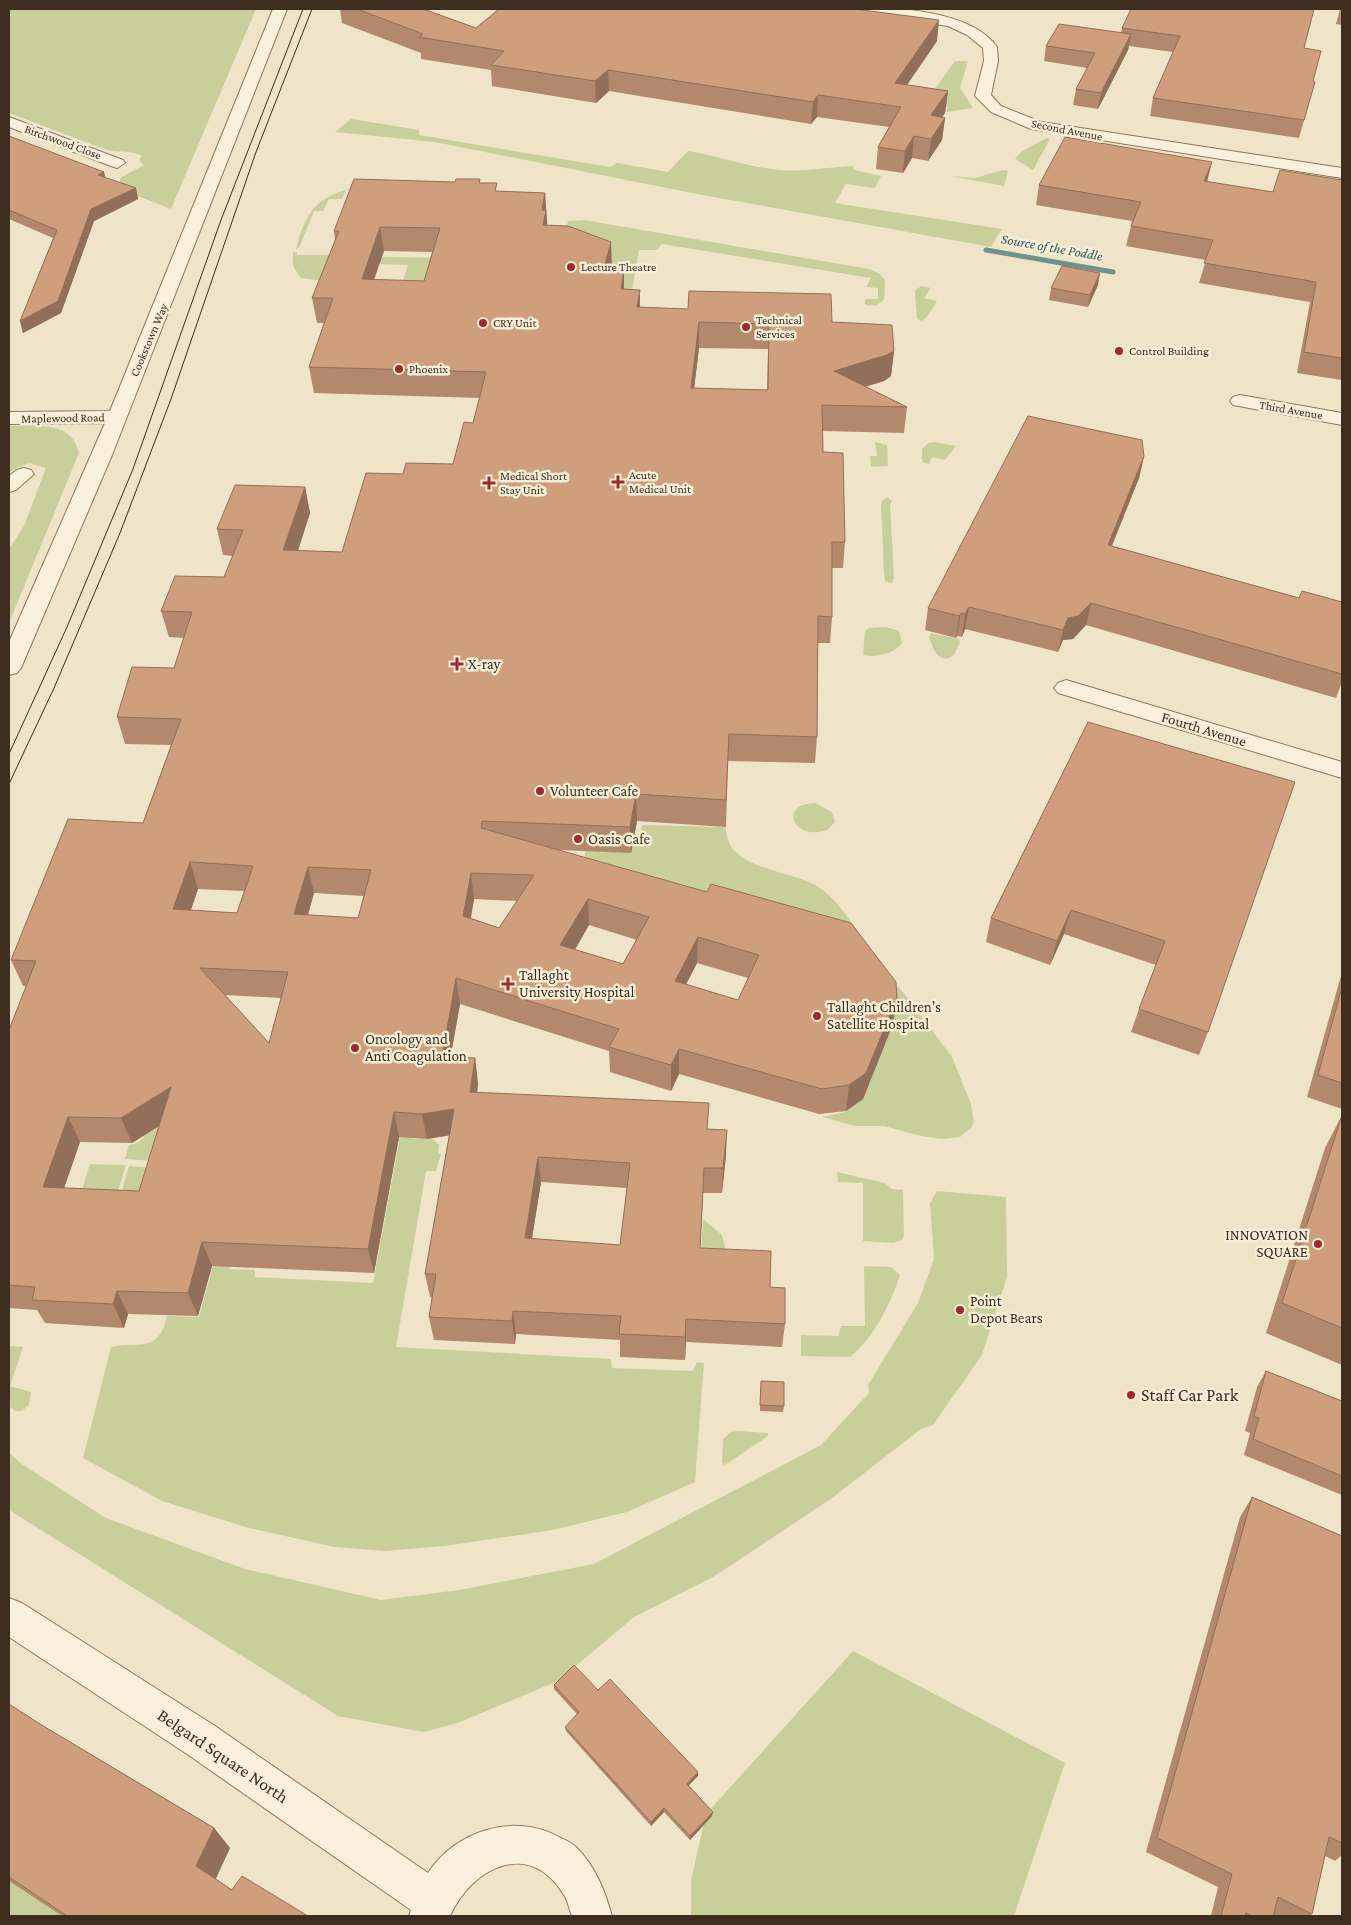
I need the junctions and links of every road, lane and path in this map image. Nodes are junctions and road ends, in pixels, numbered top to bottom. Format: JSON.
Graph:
{"nodes":[{"id":1,"x":280,"y":9,"type":"edge"},
{"id":2,"x":863,"y":9,"type":"edge"},
{"id":3,"x":9,"y":122,"type":"edge"},
{"id":4,"x":117,"y":163,"type":"dead end"},
{"id":5,"x":1342,"y":173,"type":"edge"},
{"id":6,"x":1240,"y":401,"type":"dead end"},
{"id":7,"x":117,"y":416,"type":"junction"},
{"id":8,"x":9,"y":418,"type":"edge"},
{"id":9,"x":1342,"y":419,"type":"edge"},
{"id":10,"x":9,"y":668,"type":"edge"},
{"id":11,"x":1066,"y":688,"type":"dead end"},
{"id":12,"x":1342,"y":770,"type":"edge"},
{"id":13,"x":9,"y":1616,"type":"edge"},
{"id":14,"x":431,"y":1908,"type":"edge"},
{"id":15,"x":592,"y":1916,"type":"edge"}],
"edges":[{"from":1,"to":7,"type":"street","name":"Cookstown Way"},
{"from":2,"to":5,"type":"street","name":"Second Avenue"},
{"from":3,"to":4,"type":"street","name":"Birchwood Close"},
{"from":6,"to":9,"type":"street","name":"Third Avenue"},
{"from":7,"to":8,"type":"street","name":"Maplewood Road"},
{"from":7,"to":10,"type":"street","name":"Cookstown Way"},
{"from":11,"to":12,"type":"street","name":"Fourth Avenue"},
{"from":13,"to":14,"type":"street","name":"Belgard Square North"},
{"from":14,"to":15,"type":"street"}]}
